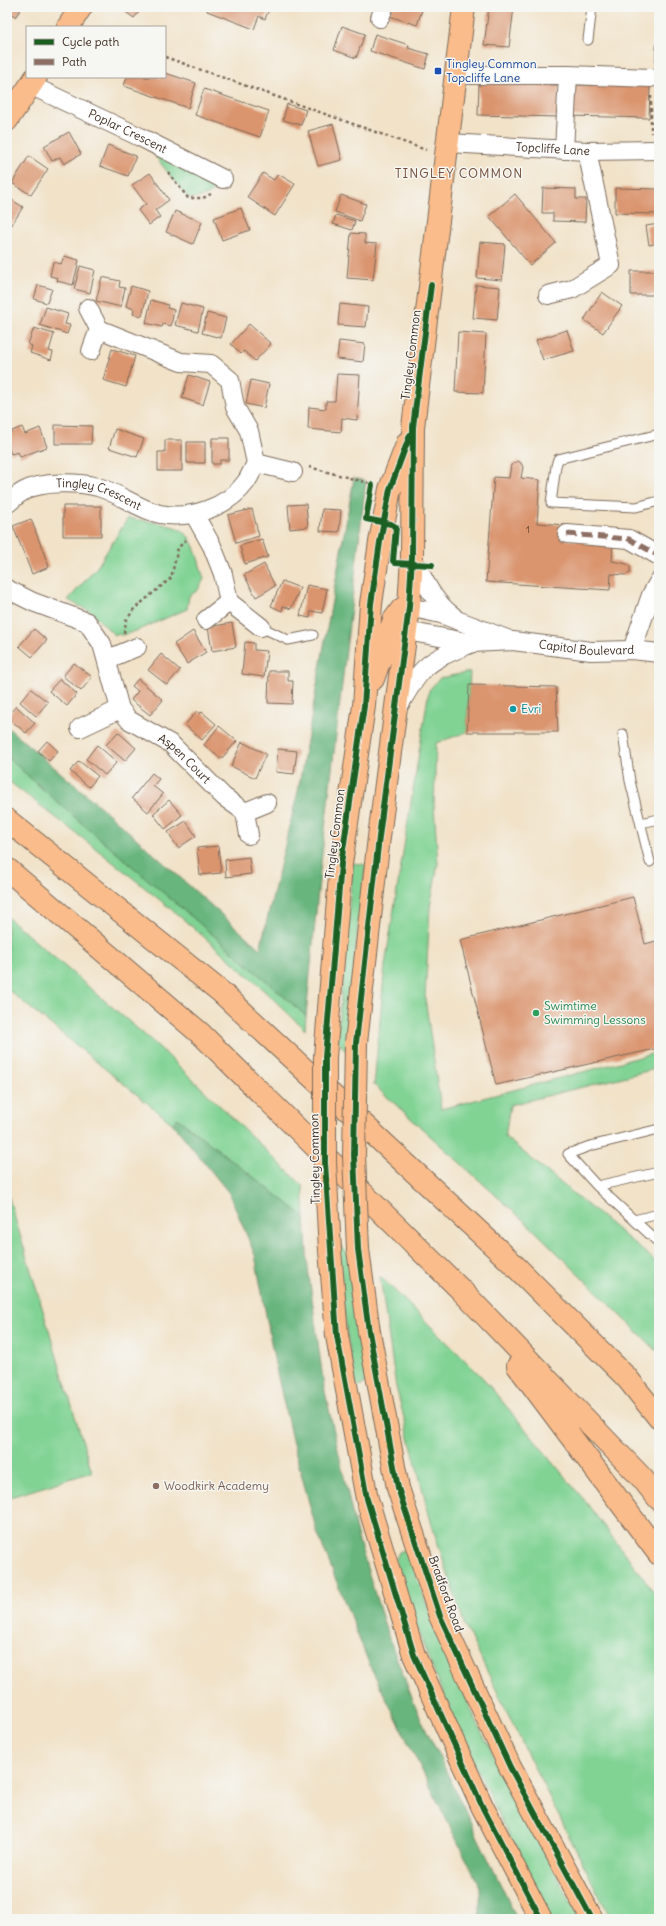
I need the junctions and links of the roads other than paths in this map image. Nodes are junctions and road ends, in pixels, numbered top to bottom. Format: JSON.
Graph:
{"nodes":[{"id":1,"x":81,"y":7,"type":"edge"},
{"id":2,"x":464,"y":7,"type":"edge"},
{"id":3,"x":592,"y":7,"type":"edge"},
{"id":4,"x":69,"y":26,"type":"edge"},
{"id":5,"x":588,"y":40,"type":"dead end"},
{"id":6,"x":456,"y":75,"type":"junction"},
{"id":7,"x":568,"y":75,"type":"junction"},
{"id":8,"x":650,"y":78,"type":"road end"},
{"id":9,"x":33,"y":81,"type":"edge"},
{"id":10,"x":7,"y":120,"type":"edge"},
{"id":11,"x":447,"y":150,"type":"junction"},
{"id":12,"x":564,"y":150,"type":"junction"},
{"id":13,"x":655,"y":150,"type":"edge"},
{"id":14,"x":587,"y":151,"type":"junction"},
{"id":15,"x":223,"y":180,"type":"dead end"},
{"id":16,"x":548,"y":295,"type":"dead end"},
{"id":17,"x":88,"y":308,"type":"dead end"},
{"id":18,"x":98,"y":329,"type":"junction"},
{"id":19,"x":91,"y":351,"type":"dead end"},
{"id":20,"x":413,"y":428,"type":"junction"},
{"id":21,"x":659,"y":434,"type":"edge"},
{"id":22,"x":256,"y":463,"type":"junction"},
{"id":23,"x":293,"y":472,"type":"road end"},
{"id":24,"x":659,"y":501,"type":"edge"},
{"id":25,"x":7,"y":504,"type":"edge"},
{"id":26,"x":194,"y":514,"type":"junction"},
{"id":27,"x":567,"y":534,"type":"dead end"},
{"id":28,"x":659,"y":556,"type":"edge"},
{"id":29,"x":412,"y":557,"type":"junction"},
{"id":30,"x":659,"y":581,"type":"edge"},
{"id":31,"x":7,"y":589,"type":"edge"},
{"id":32,"x":229,"y":602,"type":"junction"},
{"id":33,"x":371,"y":604,"type":"junction"},
{"id":34,"x":403,"y":619,"type":"junction"},
{"id":35,"x":206,"y":620,"type":"dead end"},
{"id":36,"x":463,"y":622,"type":"junction"},
{"id":37,"x":261,"y":627,"type":"joint"},
{"id":38,"x":312,"y":635,"type":"dead end"},
{"id":39,"x":513,"y":641,"type":"junction"},
{"id":40,"x":472,"y":643,"type":"junction"},
{"id":41,"x":131,"y":649,"type":"road end"},
{"id":42,"x":632,"y":650,"type":"junction"},
{"id":43,"x":659,"y":653,"type":"edge"},
{"id":44,"x":108,"y":659,"type":"junction"},
{"id":45,"x":364,"y":706,"type":"junction"},
{"id":46,"x":120,"y":709,"type":"junction"},
{"id":47,"x":396,"y":710,"type":"junction"},
{"id":48,"x":80,"y":728,"type":"dead end"},
{"id":49,"x":623,"y":734,"type":"dead end"},
{"id":50,"x":267,"y":803,"type":"dead end"},
{"id":51,"x":245,"y":812,"type":"junction"},
{"id":52,"x":659,"y":819,"type":"edge"},
{"id":53,"x":7,"y":820,"type":"edge"},
{"id":54,"x":641,"y":823,"type":"junction"},
{"id":55,"x":250,"y":835,"type":"dead end"},
{"id":56,"x":650,"y":862,"type":"dead end"},
{"id":57,"x":7,"y":869,"type":"edge"},
{"id":58,"x":659,"y":1130,"type":"edge"},
{"id":59,"x":659,"y":1172,"type":"edge"},
{"id":60,"x":597,"y":1186,"type":"junction"},
{"id":61,"x":659,"y":1214,"type":"edge"},
{"id":62,"x":634,"y":1220,"type":"junction"},
{"id":63,"x":659,"y":1243,"type":"edge"},
{"id":64,"x":358,"y":1249,"type":"joint"},
{"id":65,"x":461,"y":1290,"type":"junction"},
{"id":66,"x":627,"y":1378,"type":"junction"},
{"id":67,"x":659,"y":1402,"type":"edge"},
{"id":68,"x":659,"y":1418,"type":"edge"},
{"id":69,"x":659,"y":1499,"type":"edge"},
{"id":70,"x":659,"y":1554,"type":"edge"},
{"id":71,"x":541,"y":1919,"type":"edge"},
{"id":72,"x":592,"y":1919,"type":"edge"}],
"edges":[{"from":1,"to":4,"type":"main road"},
{"from":2,"to":6,"type":"main road","name":"Tingley Common"},
{"from":3,"to":5,"type":"lane"},
{"from":6,"to":7,"type":"street"},
{"from":6,"to":11,"type":"main road","name":"Tingley Common"},
{"from":7,"to":8,"type":"street"},
{"from":7,"to":12,"type":"street"},
{"from":9,"to":10,"type":"main road"},
{"from":9,"to":15,"type":"street","name":"Poplar Crescent"},
{"from":11,"to":12,"type":"street","name":"Topcliffe Lane"},
{"from":11,"to":20,"type":"main road","name":"Tingley Common"},
{"from":12,"to":14,"type":"street","name":"Topcliffe Lane"},
{"from":13,"to":14,"type":"street","name":"Topcliffe Lane"},
{"from":14,"to":16,"type":"street"},
{"from":17,"to":18,"type":"street"},
{"from":18,"to":19,"type":"street"},
{"from":18,"to":22,"type":"street"},
{"from":20,"to":29,"type":"main road","name":"Tingley Common"},
{"from":20,"to":33,"type":"main road","name":"Tingley Common"},
{"from":21,"to":24,"type":"lane"},
{"from":22,"to":23,"type":"street"},
{"from":22,"to":26,"type":"street","name":"Tingley Crescent"},
{"from":25,"to":26,"type":"street","name":"Tingley Crescent"},
{"from":26,"to":32,"type":"street"},
{"from":27,"to":28,"type":"street"},
{"from":29,"to":34,"type":"main road","name":"Tingley Common"},
{"from":29,"to":36,"type":"street","name":"Capitol Boulevard"},
{"from":30,"to":42,"type":"street"},
{"from":31,"to":44,"type":"street"},
{"from":32,"to":35,"type":"street"},
{"from":32,"to":37,"type":"street"},
{"from":33,"to":34,"type":"main road"},
{"from":33,"to":45,"type":"main road","name":"Tingley Common"},
{"from":34,"to":36,"type":"street","name":"Capitol Boulevard"},
{"from":34,"to":40,"type":"street","name":"Capitol Boulevard"},
{"from":34,"to":45,"type":"main road"},
{"from":34,"to":47,"type":"main road","name":"Tingley Common"},
{"from":36,"to":39,"type":"street","name":"Capitol Boulevard"},
{"from":37,"to":38,"type":"lane"},
{"from":39,"to":40,"type":"street","name":"Capitol Boulevard"},
{"from":39,"to":42,"type":"street","name":"Capitol Boulevard"},
{"from":40,"to":47,"type":"street","name":"Capitol Boulevard"},
{"from":41,"to":44,"type":"street"},
{"from":42,"to":43,"type":"street","name":"Capitol Boulevard"},
{"from":44,"to":46,"type":"street"},
{"from":45,"to":71,"type":"main road","name":"Tingley Common","bridge":true},
{"from":46,"to":48,"type":"street"},
{"from":46,"to":51,"type":"street","name":"Aspen Court"},
{"from":47,"to":64,"type":"main road","name":"Tingley Common","bridge":true},
{"from":49,"to":54,"type":"lane"},
{"from":50,"to":51,"type":"street"},
{"from":51,"to":55,"type":"street"},
{"from":52,"to":54,"type":"lane"},
{"from":53,"to":66,"type":"main road"},
{"from":54,"to":56,"type":"lane"},
{"from":57,"to":65,"type":"main road"},
{"from":58,"to":60,"type":"lane"},
{"from":59,"to":60,"type":"lane"},
{"from":60,"to":62,"type":"lane"},
{"from":61,"to":62,"type":"lane"},
{"from":62,"to":63,"type":"lane"},
{"from":64,"to":72,"type":"main road","name":"Bradford Road"},
{"from":65,"to":69,"type":"main road"},
{"from":65,"to":70,"type":"main road"},
{"from":66,"to":67,"type":"main road"},
{"from":66,"to":68,"type":"main road"}]}
